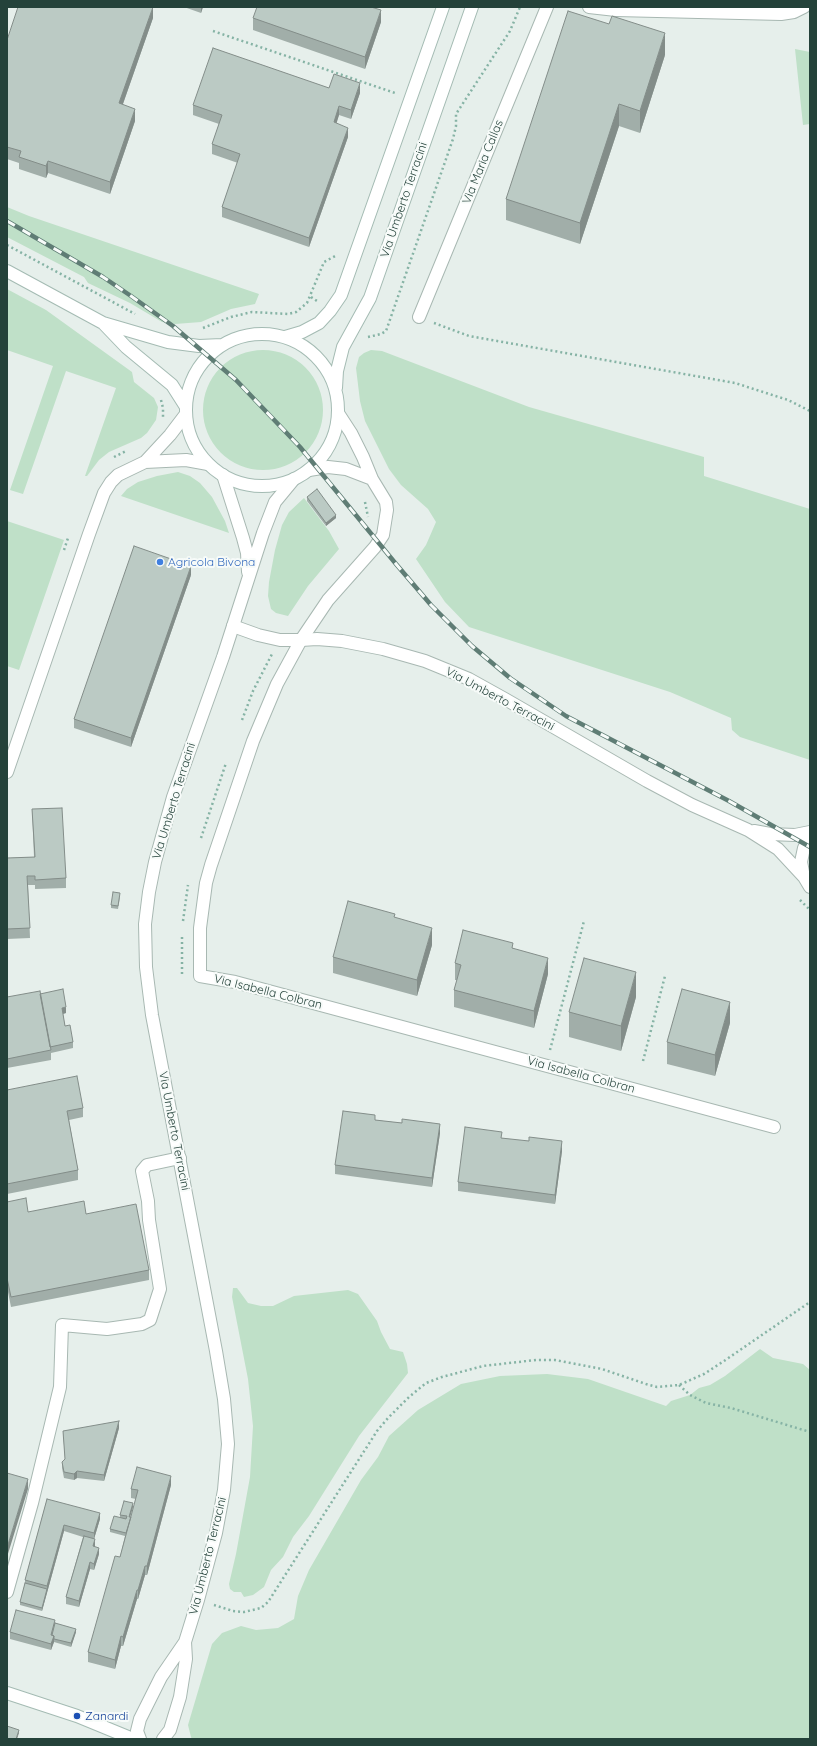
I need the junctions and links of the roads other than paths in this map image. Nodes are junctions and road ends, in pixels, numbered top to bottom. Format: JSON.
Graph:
{"nodes":[{"id":1,"x":443,"y":7,"type":"edge"},
{"id":2,"x":472,"y":7,"type":"edge"},
{"id":3,"x":547,"y":7,"type":"edge"},
{"id":4,"x":589,"y":7,"type":"edge"},
{"id":5,"x":804,"y":7,"type":"edge"},
{"id":6,"x":810,"y":11,"type":"edge"},
{"id":7,"x":7,"y":271,"type":"edge"},
{"id":8,"x":419,"y":317,"type":"road end"},
{"id":9,"x":103,"y":323,"type":"junction"},
{"id":10,"x":285,"y":337,"type":"junction"},
{"id":11,"x":222,"y":345,"type":"junction"},
{"id":12,"x":335,"y":391,"type":"junction"},
{"id":13,"x":186,"y":410,"type":"junction"},
{"id":14,"x":338,"y":413,"type":"junction"},
{"id":15,"x":145,"y":462,"type":"junction"},
{"id":16,"x":208,"y":464,"type":"junction"},
{"id":17,"x":309,"y":470,"type":"junction"},
{"id":18,"x":223,"y":475,"type":"junction"},
{"id":19,"x":294,"y":479,"type":"junction"},
{"id":20,"x":372,"y":479,"type":"junction"},
{"id":21,"x":248,"y":579,"type":"junction"},
{"id":22,"x":233,"y":626,"type":"junction"},
{"id":23,"x":301,"y":640,"type":"junction"},
{"id":24,"x":7,"y":772,"type":"edge"},
{"id":25,"x":748,"y":830,"type":"junction"},
{"id":26,"x":810,"y":832,"type":"edge"},
{"id":27,"x":810,"y":837,"type":"edge"},
{"id":28,"x":807,"y":882,"type":"edge"},
{"id":29,"x":774,"y":1127,"type":"dead end"},
{"id":30,"x":180,"y":1158,"type":"junction"},
{"id":31,"x":7,"y":1592,"type":"edge"},
{"id":32,"x":185,"y":1642,"type":"junction"},
{"id":33,"x":7,"y":1693,"type":"edge"},
{"id":34,"x":133,"y":1739,"type":"edge"},
{"id":35,"x":140,"y":1739,"type":"edge"},
{"id":36,"x":163,"y":1739,"type":"edge"}],
"edges":[{"from":1,"to":10,"type":"street"},
{"from":2,"to":12,"type":"street","name":"Via Umberto Terracini"},
{"from":3,"to":8,"type":"street","name":"Via Maria Callas"},
{"from":4,"to":5,"type":"street"},
{"from":5,"to":6,"type":"street"},
{"from":7,"to":9,"type":"street"},
{"from":9,"to":11,"type":"street"},
{"from":9,"to":13,"type":"street"},
{"from":10,"to":11,"type":"street"},
{"from":10,"to":12,"type":"street"},
{"from":11,"to":13,"type":"street"},
{"from":12,"to":14,"type":"street"},
{"from":13,"to":15,"type":"street"},
{"from":13,"to":16,"type":"street"},
{"from":14,"to":17,"type":"street"},
{"from":14,"to":20,"type":"street","name":"Via Isabella Colbran"},
{"from":15,"to":16,"type":"street"},
{"from":15,"to":24,"type":"street"},
{"from":16,"to":18,"type":"street"},
{"from":17,"to":19,"type":"street"},
{"from":17,"to":20,"type":"street"},
{"from":18,"to":19,"type":"street"},
{"from":18,"to":21,"type":"street","name":"Via Umberto Terracini"},
{"from":19,"to":21,"type":"street","name":"Via Umberto Terracini"},
{"from":20,"to":23,"type":"street","name":"Via Isabella Colbran"},
{"from":21,"to":22,"type":"street","name":"Via Umberto Terracini"},
{"from":22,"to":23,"type":"street","name":"Via Umberto Terracini"},
{"from":22,"to":30,"type":"street","name":"Via Umberto Terracini"},
{"from":23,"to":25,"type":"street","name":"Via Umberto Terracini"},
{"from":23,"to":29,"type":"street","name":"Via Isabella Colbran"},
{"from":25,"to":26,"type":"street","name":"Via Umberto Terracini"},
{"from":25,"to":28,"type":"street","name":"Via Umberto Terracini"},
{"from":27,"to":28,"type":"street","name":"Via Umberto Terracini"},
{"from":30,"to":31,"type":"street"},
{"from":30,"to":32,"type":"street","name":"Via Umberto Terracini"},
{"from":32,"to":35,"type":"street","name":"Via Umberto Terracini"},
{"from":32,"to":36,"type":"street","name":"Via Umberto Terracini"},
{"from":33,"to":34,"type":"street"}]}
